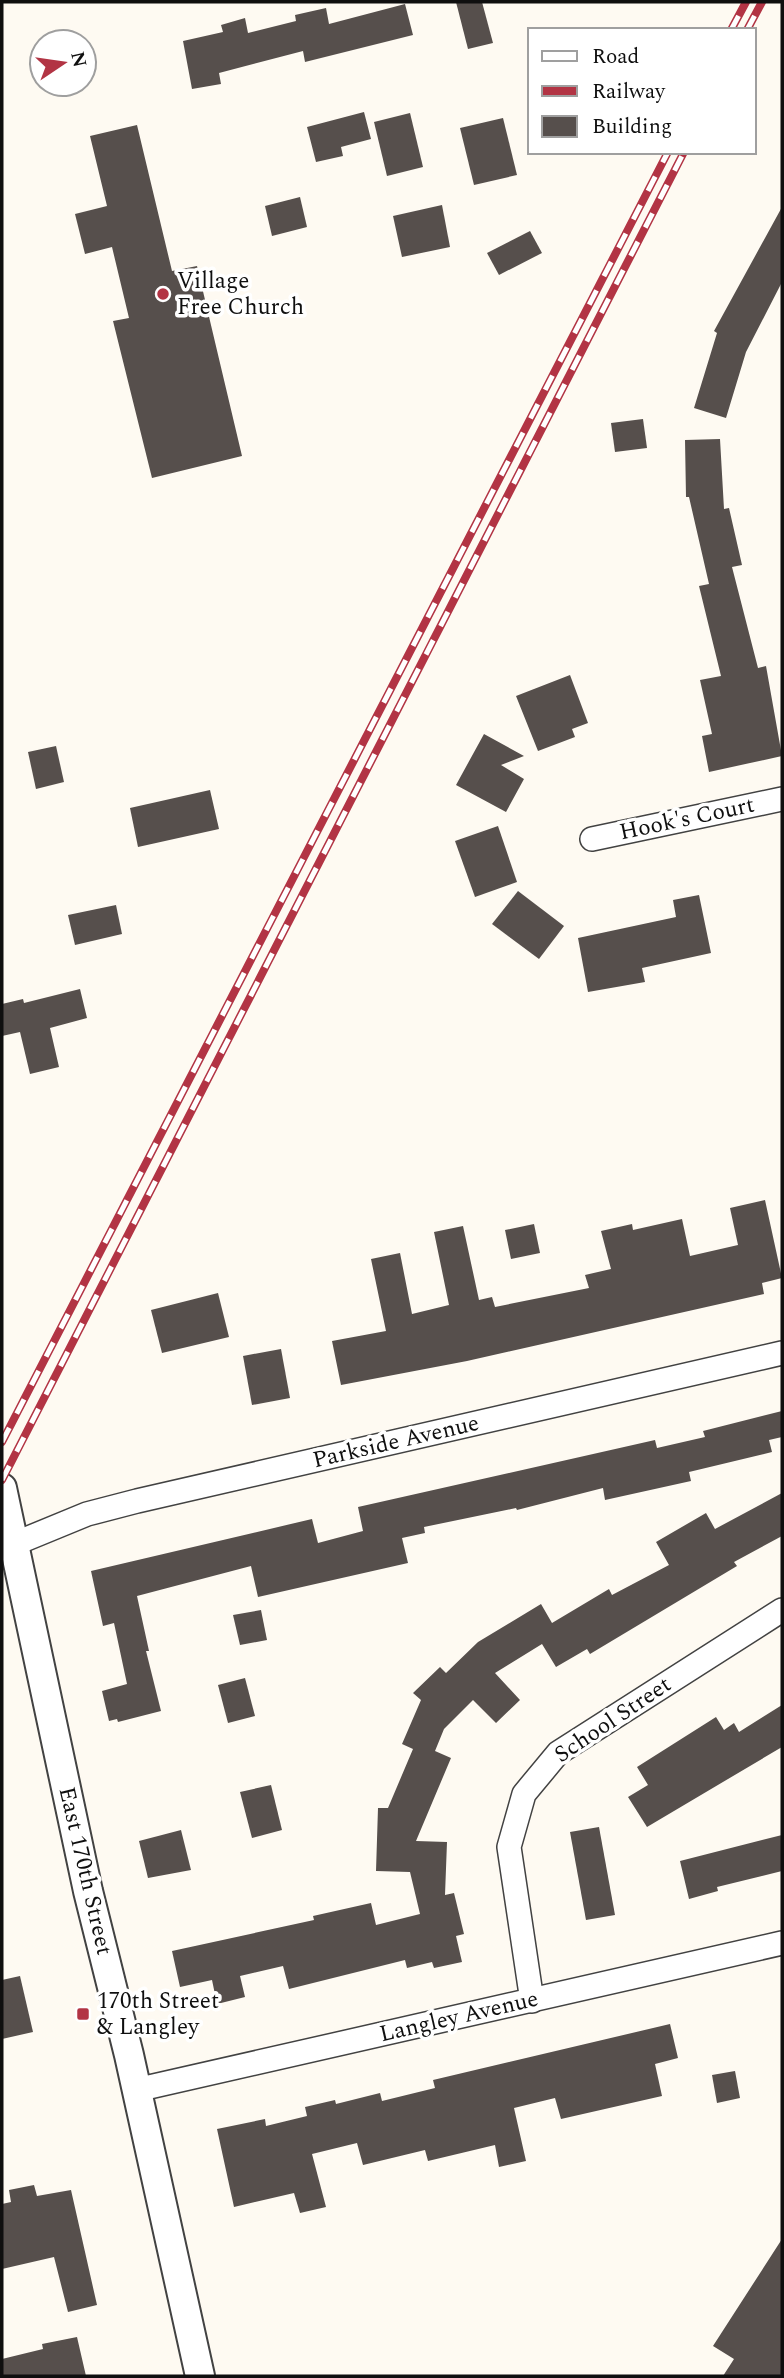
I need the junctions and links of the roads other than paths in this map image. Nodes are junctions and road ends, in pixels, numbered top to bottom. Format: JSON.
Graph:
{"nodes":[{"id":1,"x":782,"y":799,"type":"edge"},
{"id":2,"x":592,"y":839,"type":"dead end"},
{"id":3,"x":782,"y":1353,"type":"edge"},
{"id":4,"x":2,"y":1488,"type":"edge"},
{"id":5,"x":14,"y":1544,"type":"junction"},
{"id":6,"x":782,"y":1609,"type":"edge"},
{"id":7,"x":782,"y":1943,"type":"edge"},
{"id":8,"x":532,"y":2001,"type":"junction"},
{"id":9,"x":136,"y":2090,"type":"junction"},
{"id":10,"x":200,"y":2376,"type":"edge"}],
"edges":[{"from":1,"to":2,"type":"street","name":"Hook's Court"},
{"from":3,"to":5,"type":"street","name":"Parkside Avenue"},
{"from":4,"to":5,"type":"street","name":"East 170th Street"},
{"from":5,"to":9,"type":"street","name":"East 170th Street"},
{"from":6,"to":8,"type":"street","name":"School Street"},
{"from":7,"to":8,"type":"street","name":"Langley Avenue"},
{"from":8,"to":9,"type":"street","name":"Langley Avenue"},
{"from":9,"to":10,"type":"street","name":"East 170th Street"}]}
